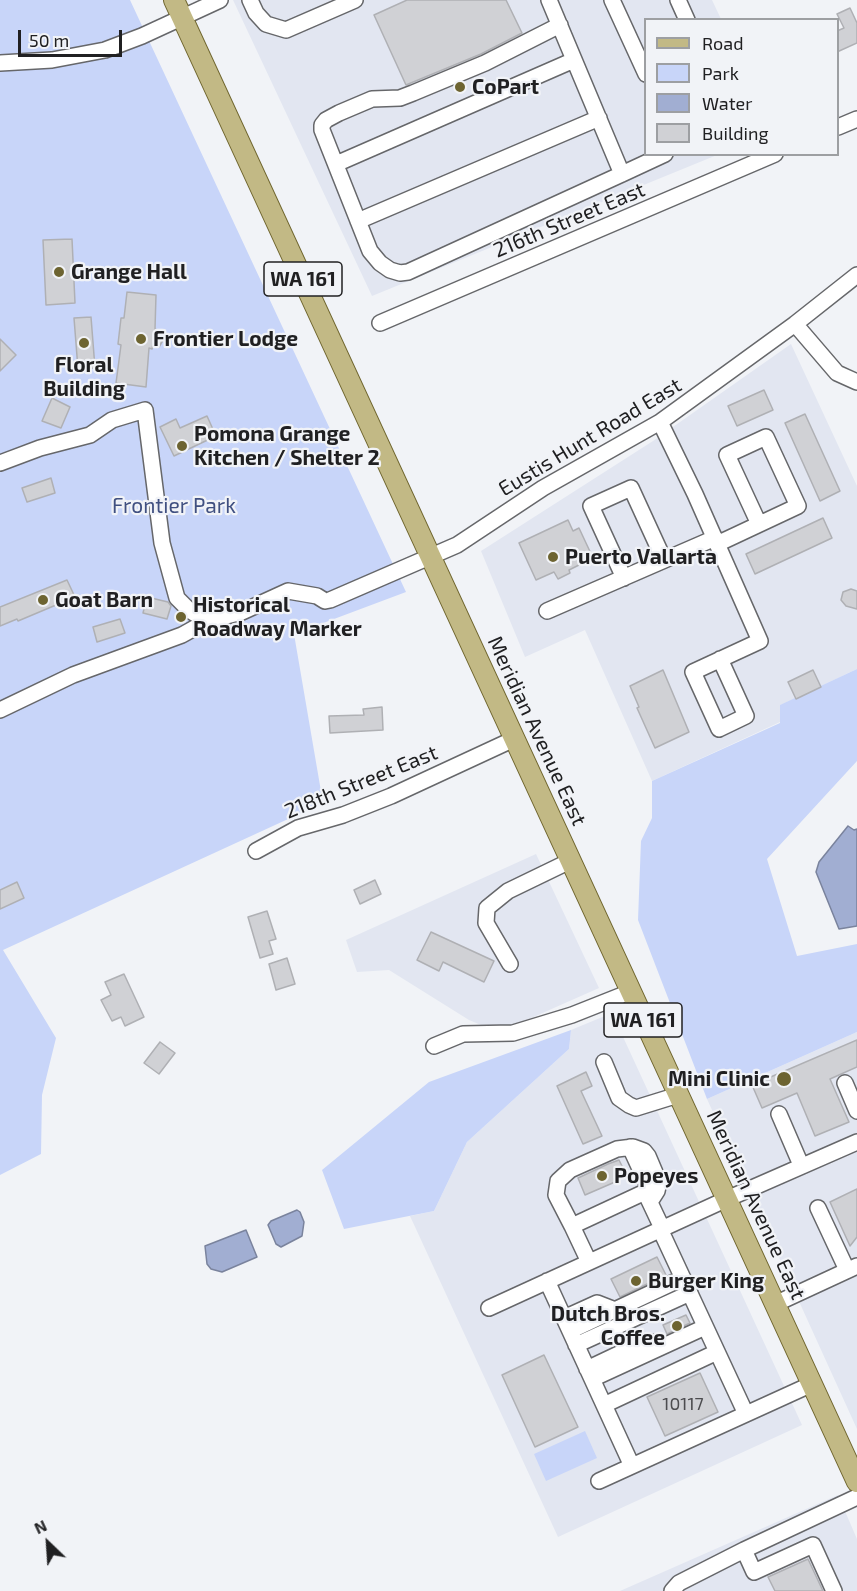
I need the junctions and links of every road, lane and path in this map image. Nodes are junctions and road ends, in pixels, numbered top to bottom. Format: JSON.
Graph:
{"nodes":[{"id":1,"x":174,"y":0,"type":"edge"},
{"id":2,"x":220,"y":0,"type":"edge"},
{"id":3,"x":355,"y":0,"type":"edge"},
{"id":4,"x":549,"y":0,"type":"edge"},
{"id":5,"x":612,"y":0,"type":"edge"},
{"id":6,"x":678,"y":0,"type":"edge"},
{"id":7,"x":255,"y":2,"type":"edge"},
{"id":8,"x":182,"y":18,"type":"junction"},
{"id":9,"x":686,"y":18,"type":"edge"},
{"id":10,"x":560,"y":25,"type":"junction"},
{"id":11,"x":574,"y":60,"type":"junction"},
{"id":12,"x":0,"y":63,"type":"edge"},
{"id":13,"x":644,"y":72,"type":"edge"},
{"id":14,"x":599,"y":118,"type":"junction"},
{"id":15,"x":857,"y":119,"type":"edge"},
{"id":16,"x":839,"y":126,"type":"edge"},
{"id":17,"x":661,"y":156,"type":"edge"},
{"id":18,"x":770,"y":156,"type":"edge"},
{"id":19,"x":336,"y":164,"type":"junction"},
{"id":20,"x":622,"y":174,"type":"junction"},
{"id":21,"x":358,"y":221,"type":"junction"},
{"id":22,"x":857,"y":276,"type":"edge"},
{"id":23,"x":380,"y":323,"type":"dead end"},
{"id":24,"x":795,"y":324,"type":"junction"},
{"id":25,"x":857,"y":382,"type":"edge"},
{"id":26,"x":660,"y":422,"type":"junction"},
{"id":27,"x":0,"y":463,"type":"edge"},
{"id":28,"x":759,"y":524,"type":"junction"},
{"id":29,"x":716,"y":541,"type":"junction"},
{"id":30,"x":432,"y":557,"type":"junction"},
{"id":31,"x":664,"y":560,"type":"junction"},
{"id":32,"x":624,"y":578,"type":"junction"},
{"id":33,"x":547,"y":611,"type":"dead end"},
{"id":34,"x":207,"y":621,"type":"junction"},
{"id":35,"x":720,"y":659,"type":"dead end"},
{"id":36,"x":0,"y":710,"type":"edge"},
{"id":37,"x":514,"y":738,"type":"junction"},
{"id":38,"x":256,"y":851,"type":"dead end"},
{"id":39,"x":570,"y":861,"type":"junction"},
{"id":40,"x":510,"y":964,"type":"dead end"},
{"id":41,"x":630,"y":992,"type":"junction"},
{"id":42,"x":434,"y":1046,"type":"dead end"},
{"id":43,"x":604,"y":1062,"type":"dead end"},
{"id":44,"x":845,"y":1083,"type":"dead end"},
{"id":45,"x":678,"y":1095,"type":"junction"},
{"id":46,"x":857,"y":1111,"type":"edge"},
{"id":47,"x":779,"y":1114,"type":"dead end"},
{"id":48,"x":857,"y":1142,"type":"edge"},
{"id":49,"x":801,"y":1165,"type":"junction"},
{"id":50,"x":648,"y":1197,"type":"junction"},
{"id":51,"x":727,"y":1198,"type":"junction"},
{"id":52,"x":818,"y":1208,"type":"dead end"},
{"id":53,"x":572,"y":1226,"type":"junction"},
{"id":54,"x":661,"y":1229,"type":"junction"},
{"id":55,"x":589,"y":1262,"type":"junction"},
{"id":56,"x":852,"y":1268,"type":"edge"},
{"id":57,"x":683,"y":1278,"type":"junction"},
{"id":58,"x":547,"y":1281,"type":"junction"},
{"id":59,"x":690,"y":1293,"type":"junction"},
{"id":60,"x":775,"y":1304,"type":"junction"},
{"id":61,"x":489,"y":1308,"type":"dead end"},
{"id":62,"x":705,"y":1327,"type":"junction"},
{"id":63,"x":570,"y":1331,"type":"junction"},
{"id":64,"x":717,"y":1352,"type":"junction"},
{"id":65,"x":590,"y":1374,"type":"junction"},
{"id":66,"x":812,"y":1384,"type":"junction"},
{"id":67,"x":604,"y":1405,"type":"junction"},
{"id":68,"x":746,"y":1414,"type":"junction"},
{"id":69,"x":632,"y":1466,"type":"junction"},
{"id":70,"x":599,"y":1481,"type":"dead end"},
{"id":71,"x":857,"y":1482,"type":"edge"},
{"id":72,"x":857,"y":1497,"type":"edge"},
{"id":73,"x":744,"y":1550,"type":"junction"},
{"id":74,"x":672,"y":1591,"type":"edge"},
{"id":75,"x":834,"y":1591,"type":"edge"}],
"edges":[{"from":1,"to":8,"type":"main road","name":"Meridian Avenue East","number":"WA 161"},
{"from":2,"to":8,"type":"street"},
{"from":3,"to":7,"type":"street"},
{"from":4,"to":10,"type":"street"},
{"from":5,"to":13,"type":"street"},
{"from":6,"to":9,"type":"street"},
{"from":8,"to":12,"type":"street"},
{"from":8,"to":30,"type":"main road","name":"Meridian Avenue East","number":"WA 161"},
{"from":10,"to":11,"type":"street"},
{"from":10,"to":19,"type":"street"},
{"from":11,"to":14,"type":"street"},
{"from":11,"to":19,"type":"street"},
{"from":14,"to":20,"type":"street"},
{"from":14,"to":21,"type":"street"},
{"from":15,"to":16,"type":"street"},
{"from":17,"to":20,"type":"street"},
{"from":18,"to":23,"type":"street","name":"216th Street East"},
{"from":19,"to":21,"type":"street"},
{"from":20,"to":21,"type":"street"},
{"from":22,"to":24,"type":"street","name":"Eustis Hunt Road East"},
{"from":24,"to":25,"type":"street"},
{"from":24,"to":26,"type":"street","name":"Eustis Hunt Road East"},
{"from":26,"to":29,"type":"street"},
{"from":26,"to":30,"type":"street","name":"Eustis Hunt Road East"},
{"from":27,"to":34,"type":"street"},
{"from":28,"to":28,"type":"street"},
{"from":28,"to":29,"type":"street"},
{"from":29,"to":31,"type":"street"},
{"from":29,"to":35,"type":"street"},
{"from":30,"to":34,"type":"street","name":"Eustis Hunt Road East"},
{"from":30,"to":37,"type":"main road","name":"Meridian Avenue East","number":"WA 161"},
{"from":31,"to":32,"type":"street"},
{"from":31,"to":32,"type":"street"},
{"from":32,"to":33,"type":"street"},
{"from":34,"to":36,"type":"street"},
{"from":37,"to":38,"type":"street","name":"218th Street East"},
{"from":37,"to":39,"type":"main road","name":"Meridian Avenue East","number":"WA 161"},
{"from":39,"to":40,"type":"street"},
{"from":39,"to":41,"type":"main road","name":"Meridian Avenue East","number":"WA 161"},
{"from":41,"to":42,"type":"street"},
{"from":41,"to":45,"type":"main road","name":"Meridian Avenue East","number":"WA 161"},
{"from":43,"to":45,"type":"street"},
{"from":44,"to":46,"type":"street"},
{"from":45,"to":51,"type":"main road","name":"Meridian Avenue East","number":"WA 161"},
{"from":47,"to":49,"type":"street"},
{"from":48,"to":49,"type":"street"},
{"from":49,"to":51,"type":"street"},
{"from":50,"to":53,"type":"street"},
{"from":50,"to":53,"type":"street"},
{"from":50,"to":54,"type":"street"},
{"from":51,"to":54,"type":"street"},
{"from":51,"to":60,"type":"main road","name":"Meridian Avenue East","number":"WA 161"},
{"from":52,"to":56,"type":"street"},
{"from":53,"to":55,"type":"street"},
{"from":54,"to":55,"type":"street"},
{"from":54,"to":57,"type":"street"},
{"from":55,"to":58,"type":"street"},
{"from":56,"to":60,"type":"street"},
{"from":57,"to":59,"type":"street"},
{"from":57,"to":63,"type":"street"},
{"from":58,"to":61,"type":"street"},
{"from":58,"to":63,"type":"street"},
{"from":59,"to":62,"type":"street"},
{"from":59,"to":63,"type":"street"},
{"from":60,"to":66,"type":"main road","name":"Meridian Avenue East","number":"WA 161"},
{"from":62,"to":64,"type":"street"},
{"from":62,"to":65,"type":"street"},
{"from":63,"to":65,"type":"street"},
{"from":64,"to":67,"type":"street"},
{"from":64,"to":68,"type":"street"},
{"from":65,"to":67,"type":"street"},
{"from":66,"to":68,"type":"street"},
{"from":66,"to":71,"type":"main road","name":"Meridian Avenue East","number":"WA 161"},
{"from":67,"to":69,"type":"street"},
{"from":68,"to":69,"type":"street"},
{"from":69,"to":70,"type":"street"},
{"from":72,"to":73,"type":"street"},
{"from":73,"to":74,"type":"street"},
{"from":73,"to":75,"type":"street"}]}
